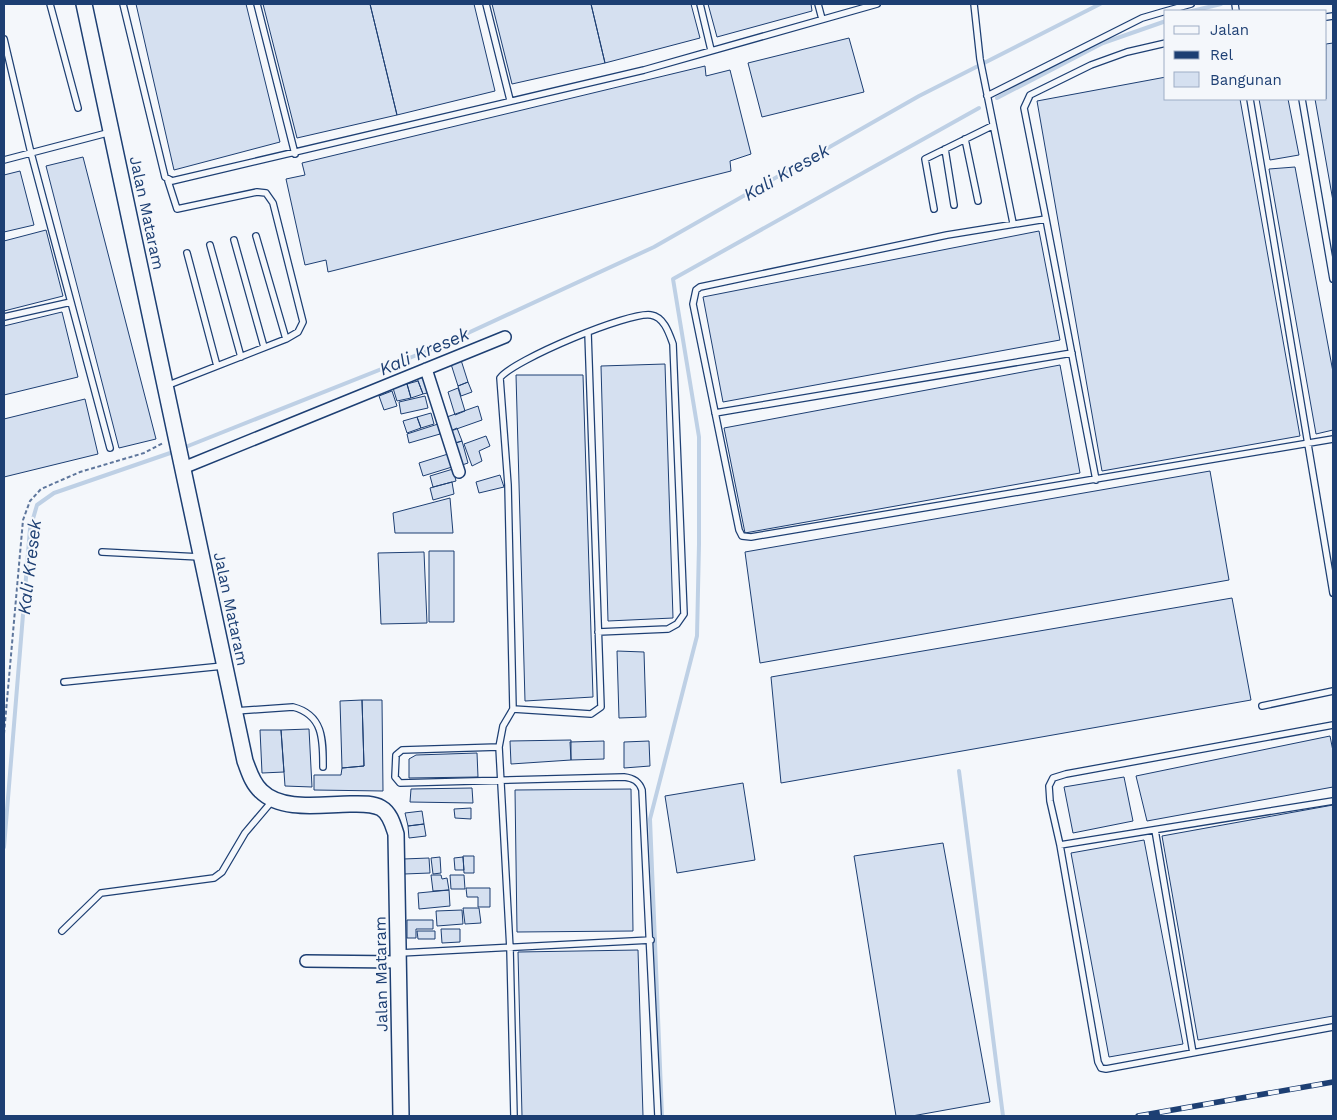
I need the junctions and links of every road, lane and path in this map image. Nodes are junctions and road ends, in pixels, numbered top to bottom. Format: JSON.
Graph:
{"nodes":[{"id":1,"x":50,"y":4,"type":"edge"},
{"id":2,"x":84,"y":4,"type":"edge"},
{"id":3,"x":123,"y":4,"type":"edge"},
{"id":4,"x":257,"y":4,"type":"edge"},
{"id":5,"x":486,"y":4,"type":"edge"},
{"id":6,"x":700,"y":4,"type":"edge"},
{"id":7,"x":818,"y":4,"type":"edge"},
{"id":8,"x":877,"y":4,"type":"edge"},
{"id":9,"x":974,"y":4,"type":"edge"},
{"id":10,"x":1192,"y":4,"type":"edge"},
{"id":11,"x":1170,"y":10,"type":"edge"},
{"id":12,"x":1164,"y":12,"type":"edge"},
{"id":13,"x":822,"y":19,"type":"junction"},
{"id":14,"x":4,"y":39,"type":"edge"},
{"id":15,"x":1164,"y":43,"type":"edge"},
{"id":16,"x":711,"y":50,"type":"junction"},
{"id":17,"x":987,"y":96,"type":"junction"},
{"id":18,"x":510,"y":100,"type":"junction"},
{"id":19,"x":1250,"y":100,"type":"edge"},
{"id":20,"x":1302,"y":100,"type":"edge"},
{"id":21,"x":78,"y":108,"type":"dead end"},
{"id":22,"x":992,"y":126,"type":"junction"},
{"id":23,"x":111,"y":132,"type":"junction"},
{"id":24,"x":965,"y":139,"type":"junction"},
{"id":25,"x":945,"y":149,"type":"junction"},
{"id":26,"x":31,"y":153,"type":"junction"},
{"id":27,"x":294,"y":154,"type":"junction"},
{"id":28,"x":4,"y":160,"type":"edge"},
{"id":29,"x":168,"y":181,"type":"junction"},
{"id":30,"x":978,"y":201,"type":"dead end"},
{"id":31,"x":954,"y":206,"type":"dead end"},
{"id":32,"x":934,"y":209,"type":"dead end"},
{"id":33,"x":1046,"y":219,"type":"junction"},
{"id":34,"x":1013,"y":223,"type":"junction"},
{"id":35,"x":256,"y":236,"type":"dead end"},
{"id":36,"x":234,"y":240,"type":"dead end"},
{"id":37,"x":210,"y":245,"type":"dead end"},
{"id":38,"x":187,"y":253,"type":"dead end"},
{"id":39,"x":1333,"y":279,"type":"edge"},
{"id":40,"x":71,"y":302,"type":"junction"},
{"id":41,"x":4,"y":317,"type":"edge"},
{"id":42,"x":588,"y":332,"type":"junction"},
{"id":43,"x":505,"y":337,"type":"dead end"},
{"id":44,"x":286,"y":339,"type":"junction"},
{"id":45,"x":264,"y":347,"type":"junction"},
{"id":46,"x":1072,"y":353,"type":"junction"},
{"id":47,"x":240,"y":356,"type":"junction"},
{"id":48,"x":217,"y":366,"type":"junction"},
{"id":49,"x":426,"y":370,"type":"junction"},
{"id":50,"x":166,"y":386,"type":"junction"},
{"id":51,"x":715,"y":413,"type":"junction"},
{"id":52,"x":177,"y":439,"type":"junction"},
{"id":53,"x":1333,"y":439,"type":"edge"},
{"id":54,"x":1308,"y":443,"type":"junction"},
{"id":55,"x":110,"y":448,"type":"dead end"},
{"id":56,"x":183,"y":466,"type":"junction"},
{"id":57,"x":459,"y":472,"type":"dead end"},
{"id":58,"x":1096,"y":480,"type":"junction"},
{"id":59,"x":102,"y":552,"type":"dead end"},
{"id":60,"x":202,"y":558,"type":"junction"},
{"id":61,"x":1331,"y":567,"type":"edge"},
{"id":62,"x":1333,"y":593,"type":"edge"},
{"id":63,"x":598,"y":632,"type":"junction"},
{"id":64,"x":225,"y":666,"type":"junction"},
{"id":65,"x":64,"y":682,"type":"dead end"},
{"id":66,"x":1333,"y":692,"type":"edge"},
{"id":67,"x":1262,"y":706,"type":"dead end"},
{"id":68,"x":513,"y":709,"type":"junction"},
{"id":69,"x":234,"y":711,"type":"junction"},
{"id":70,"x":1333,"y":724,"type":"edge"},
{"id":71,"x":4,"y":734,"type":"edge"},
{"id":72,"x":499,"y":747,"type":"junction"},
{"id":73,"x":323,"y":767,"type":"dead end"},
{"id":74,"x":502,"y":782,"type":"junction"},
{"id":75,"x":273,"y":800,"type":"junction"},
{"id":76,"x":1333,"y":801,"type":"edge"},
{"id":77,"x":1155,"y":830,"type":"junction"},
{"id":78,"x":1060,"y":845,"type":"junction"},
{"id":79,"x":62,"y":931,"type":"dead end"},
{"id":80,"x":651,"y":940,"type":"junction"},
{"id":81,"x":510,"y":949,"type":"junction"},
{"id":82,"x":398,"y":957,"type":"junction"},
{"id":83,"x":306,"y":961,"type":"dead end"},
{"id":84,"x":1333,"y":1027,"type":"edge"},
{"id":85,"x":1193,"y":1053,"type":"junction"},
{"id":86,"x":401,"y":1116,"type":"edge"},
{"id":87,"x":514,"y":1116,"type":"edge"},
{"id":88,"x":658,"y":1116,"type":"edge"}],
"edges":[{"from":1,"to":21,"type":"lane"},
{"from":2,"to":23,"type":"main road","name":"Jalan Mataram"},
{"from":3,"to":29,"type":"lane"},
{"from":4,"to":27,"type":"lane"},
{"from":5,"to":18,"type":"lane"},
{"from":6,"to":16,"type":"lane"},
{"from":7,"to":13,"type":"lane"},
{"from":8,"to":13,"type":"lane"},
{"from":9,"to":17,"type":"lane"},
{"from":10,"to":11,"type":"lane"},
{"from":12,"to":17,"type":"lane"},
{"from":13,"to":16,"type":"lane"},
{"from":14,"to":26,"type":"lane"},
{"from":15,"to":33,"type":"lane"},
{"from":16,"to":18,"type":"lane"},
{"from":17,"to":22,"type":"lane"},
{"from":18,"to":27,"type":"lane"},
{"from":19,"to":54,"type":"lane"},
{"from":20,"to":39,"type":"lane"},
{"from":22,"to":24,"type":"lane"},
{"from":22,"to":34,"type":"lane"},
{"from":23,"to":26,"type":"lane"},
{"from":23,"to":50,"type":"main road","name":"Jalan Mataram"},
{"from":24,"to":25,"type":"lane"},
{"from":24,"to":30,"type":"lane"},
{"from":25,"to":31,"type":"lane"},
{"from":25,"to":32,"type":"lane"},
{"from":26,"to":28,"type":"lane"},
{"from":26,"to":40,"type":"lane"},
{"from":27,"to":29,"type":"lane"},
{"from":29,"to":44,"type":"lane"},
{"from":33,"to":34,"type":"lane"},
{"from":33,"to":46,"type":"lane"},
{"from":34,"to":51,"type":"lane"},
{"from":35,"to":44,"type":"lane"},
{"from":36,"to":45,"type":"lane"},
{"from":37,"to":47,"type":"lane"},
{"from":38,"to":48,"type":"lane"},
{"from":40,"to":41,"type":"lane"},
{"from":40,"to":55,"type":"lane"},
{"from":42,"to":63,"type":"lane"},
{"from":42,"to":63,"type":"lane"},
{"from":42,"to":68,"type":"lane"},
{"from":43,"to":49,"type":"street"},
{"from":44,"to":45,"type":"lane"},
{"from":45,"to":47,"type":"lane"},
{"from":46,"to":51,"type":"lane"},
{"from":46,"to":58,"type":"lane"},
{"from":47,"to":48,"type":"lane"},
{"from":48,"to":50,"type":"lane"},
{"from":49,"to":56,"type":"street"},
{"from":49,"to":57,"type":"street"},
{"from":50,"to":52,"type":"main road","name":"Jalan Mataram"},
{"from":51,"to":58,"type":"lane"},
{"from":52,"to":56,"type":"main road","name":"Jalan Mataram"},
{"from":52,"to":71,"type":"path"},
{"from":53,"to":54,"type":"lane"},
{"from":54,"to":58,"type":"lane"},
{"from":54,"to":61,"type":"lane"},
{"from":56,"to":60,"type":"main road","name":"Jalan Mataram"},
{"from":59,"to":60,"type":"lane"},
{"from":60,"to":64,"type":"main road","name":"Jalan Mataram"},
{"from":61,"to":62,"type":"lane"},
{"from":63,"to":68,"type":"lane"},
{"from":64,"to":65,"type":"lane"},
{"from":64,"to":69,"type":"main road","name":"Jalan Mataram"},
{"from":66,"to":67,"type":"lane"},
{"from":68,"to":72,"type":"lane"},
{"from":69,"to":73,"type":"lane"},
{"from":69,"to":75,"type":"main road","name":"Jalan Mataram"},
{"from":70,"to":78,"type":"lane"},
{"from":72,"to":74,"type":"lane"},
{"from":72,"to":74,"type":"lane"},
{"from":74,"to":80,"type":"lane"},
{"from":74,"to":81,"type":"lane"},
{"from":75,"to":79,"type":"lane"},
{"from":75,"to":82,"type":"main road","name":"Jalan Mataram"},
{"from":76,"to":77,"type":"lane"},
{"from":77,"to":78,"type":"lane"},
{"from":77,"to":85,"type":"lane"},
{"from":78,"to":85,"type":"lane"},
{"from":80,"to":81,"type":"lane"},
{"from":80,"to":88,"type":"lane"},
{"from":81,"to":82,"type":"lane"},
{"from":81,"to":87,"type":"lane"},
{"from":82,"to":83,"type":"street"},
{"from":82,"to":86,"type":"main road","name":"Jalan Mataram"},
{"from":84,"to":85,"type":"lane"}]}
